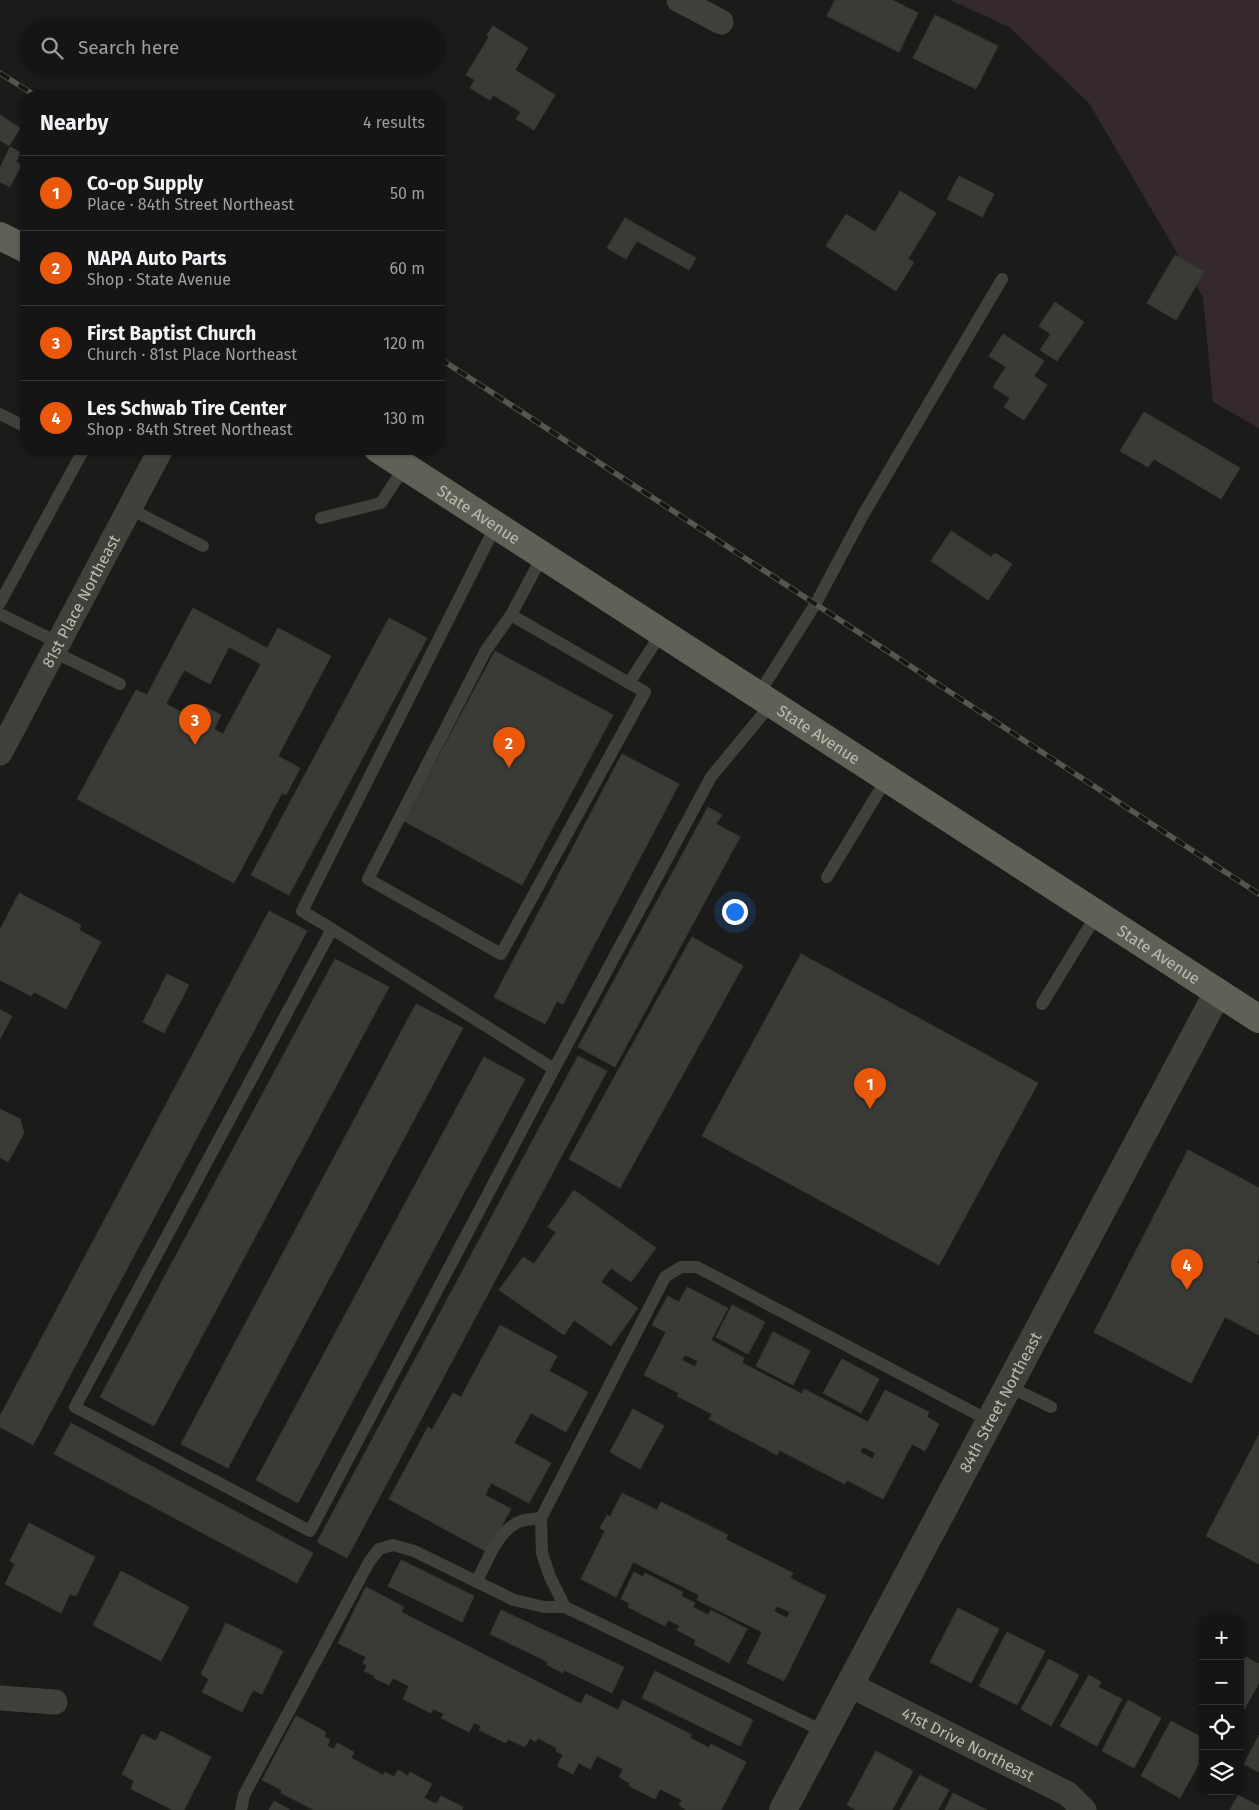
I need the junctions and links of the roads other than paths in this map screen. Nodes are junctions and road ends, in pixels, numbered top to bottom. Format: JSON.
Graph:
{"nodes":[{"id":1,"x":679,"y":0,"type":"edge"},
{"id":2,"x":721,"y":22,"type":"dead end"},
{"id":3,"x":0,"y":237,"type":"edge"},
{"id":4,"x":20,"y":246,"type":"edge"},
{"id":5,"x":1002,"y":279,"type":"dead end"},
{"id":6,"x":0,"y":414,"type":"edge"},
{"id":7,"x":20,"y":424,"type":"edge"},
{"id":8,"x":76,"y":455,"type":"edge"},
{"id":9,"x":159,"y":455,"type":"edge"},
{"id":10,"x":388,"y":455,"type":"edge"},
{"id":11,"x":405,"y":466,"type":"junction"},
{"id":12,"x":130,"y":509,"type":"junction"},
{"id":13,"x":321,"y":518,"type":"dead end"},
{"id":14,"x":496,"y":525,"type":"junction"},
{"id":15,"x":203,"y":546,"type":"dead end"},
{"id":16,"x":543,"y":556,"type":"junction"},
{"id":17,"x":0,"y":603,"type":"edge"},
{"id":18,"x":0,"y":614,"type":"edge"},
{"id":19,"x":512,"y":615,"type":"junction"},
{"id":20,"x":662,"y":632,"type":"junction"},
{"id":21,"x":56,"y":647,"type":"junction"},
{"id":22,"x":629,"y":683,"type":"junction"},
{"id":23,"x":120,"y":684,"type":"dead end"},
{"id":24,"x":765,"y":699,"type":"junction"},
{"id":25,"x":0,"y":753,"type":"edge"},
{"id":26,"x":886,"y":778,"type":"junction"},
{"id":27,"x":827,"y":877,"type":"dead end"},
{"id":28,"x":1098,"y":914,"type":"junction"},
{"id":29,"x":332,"y":929,"type":"junction"},
{"id":30,"x":1218,"y":992,"type":"junction"},
{"id":31,"x":1042,"y":1004,"type":"dead end"},
{"id":32,"x":1259,"y":1019,"type":"edge"},
{"id":33,"x":554,"y":1069,"type":"junction"},
{"id":34,"x":1008,"y":1386,"type":"junction"},
{"id":35,"x":1051,"y":1407,"type":"dead end"},
{"id":36,"x":990,"y":1421,"type":"junction"},
{"id":37,"x":541,"y":1518,"type":"junction"},
{"id":38,"x":476,"y":1582,"type":"junction"},
{"id":39,"x":565,"y":1606,"type":"junction"},
{"id":40,"x":850,"y":1685,"type":"junction"},
{"id":41,"x":0,"y":1698,"type":"edge"},
{"id":42,"x":55,"y":1702,"type":"dead end"},
{"id":43,"x":825,"y":1732,"type":"junction"},
{"id":44,"x":241,"y":1810,"type":"edge"},
{"id":45,"x":783,"y":1810,"type":"edge"},
{"id":46,"x":1084,"y":1810,"type":"edge"}],
"edges":[{"from":1,"to":2,"type":"street"},
{"from":3,"to":4,"type":"main road"},
{"from":5,"to":24,"type":"lane"},
{"from":6,"to":7,"type":"lane"},
{"from":8,"to":17,"type":"lane"},
{"from":9,"to":12,"type":"street","name":"81st Place Northeast"},
{"from":10,"to":11,"type":"main road","name":"State Avenue"},
{"from":11,"to":13,"type":"lane"},
{"from":11,"to":14,"type":"main road","name":"State Avenue"},
{"from":12,"to":15,"type":"lane"},
{"from":12,"to":21,"type":"street","name":"81st Place Northeast"},
{"from":14,"to":16,"type":"main road","name":"State Avenue"},
{"from":14,"to":29,"type":"lane"},
{"from":16,"to":19,"type":"lane"},
{"from":16,"to":20,"type":"main road","name":"State Avenue"},
{"from":18,"to":21,"type":"lane"},
{"from":19,"to":22,"type":"lane"},
{"from":19,"to":22,"type":"lane"},
{"from":20,"to":22,"type":"lane"},
{"from":20,"to":24,"type":"main road","name":"State Avenue"},
{"from":21,"to":23,"type":"lane"},
{"from":21,"to":25,"type":"street","name":"81st Place Northeast"},
{"from":24,"to":26,"type":"main road","name":"State Avenue"},
{"from":24,"to":33,"type":"lane"},
{"from":26,"to":27,"type":"lane"},
{"from":26,"to":28,"type":"main road","name":"State Avenue"},
{"from":28,"to":30,"type":"main road","name":"State Avenue"},
{"from":28,"to":31,"type":"lane"},
{"from":29,"to":33,"type":"lane"},
{"from":29,"to":33,"type":"lane"},
{"from":30,"to":32,"type":"main road","name":"State Avenue"},
{"from":30,"to":34,"type":"street","name":"84th Street Northeast"},
{"from":34,"to":35,"type":"lane"},
{"from":34,"to":36,"type":"street","name":"84th Street Northeast"},
{"from":36,"to":37,"type":"lane"},
{"from":36,"to":40,"type":"street","name":"84th Street Northeast"},
{"from":37,"to":38,"type":"lane"},
{"from":37,"to":39,"type":"lane"},
{"from":38,"to":39,"type":"lane"},
{"from":38,"to":44,"type":"lane"},
{"from":39,"to":43,"type":"lane"},
{"from":40,"to":43,"type":"street","name":"84th Street Northeast"},
{"from":40,"to":46,"type":"street","name":"41st Drive Northeast"},
{"from":41,"to":42,"type":"street"},
{"from":43,"to":45,"type":"street","name":"84th Street Northeast"}]}
